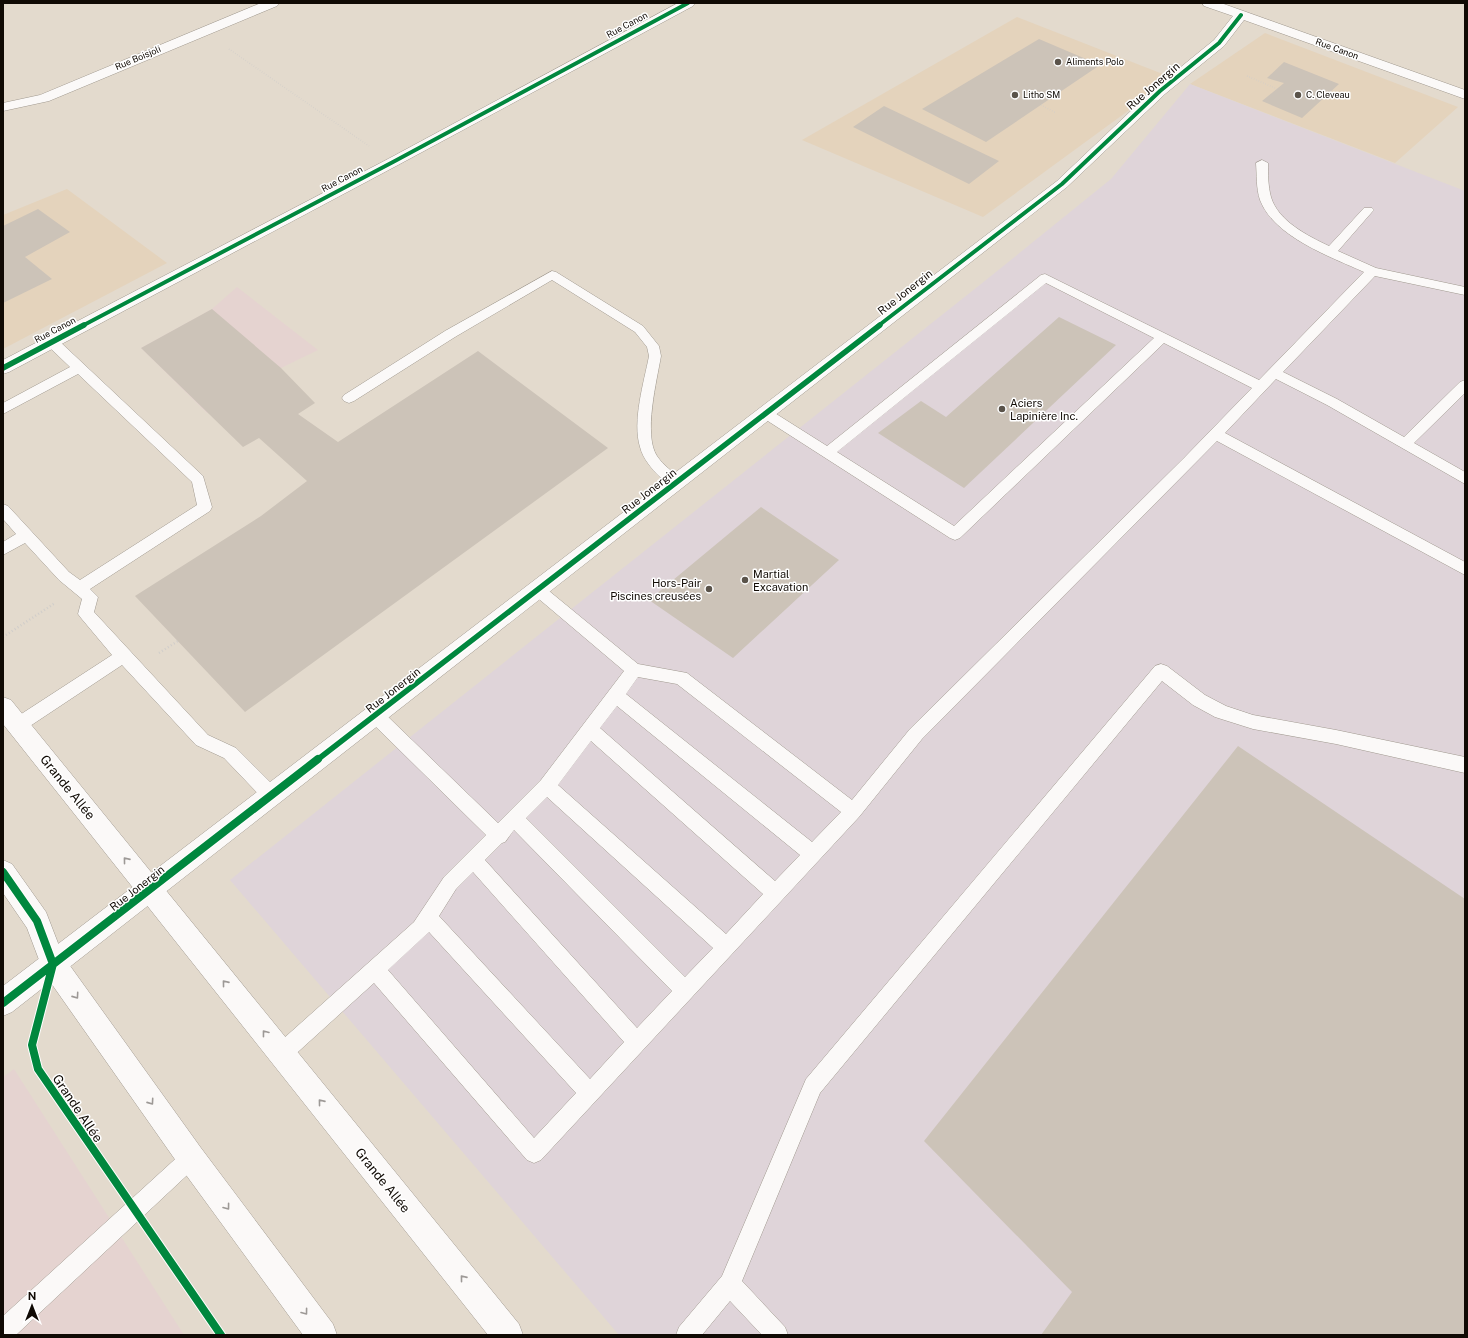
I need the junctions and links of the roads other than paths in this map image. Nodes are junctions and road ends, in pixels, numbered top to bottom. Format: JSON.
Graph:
{"nodes":[{"id":1,"x":272,"y":3,"type":"edge"},
{"id":2,"x":688,"y":3,"type":"edge"},
{"id":3,"x":1209,"y":3,"type":"edge"},
{"id":4,"x":1241,"y":15,"type":"junction"},
{"id":5,"x":1465,"y":95,"type":"edge"},
{"id":6,"x":3,"y":107,"type":"edge"},
{"id":7,"x":1262,"y":163,"type":"dead end"},
{"id":8,"x":1368,"y":210,"type":"dead end"},
{"id":9,"x":1331,"y":251,"type":"junction"},
{"id":10,"x":1372,"y":271,"type":"junction"},
{"id":11,"x":1465,"y":290,"type":"edge"},
{"id":12,"x":1163,"y":337,"type":"junction"},
{"id":13,"x":52,"y":342,"type":"junction"},
{"id":14,"x":3,"y":368,"type":"edge"},
{"id":15,"x":79,"y":368,"type":"junction"},
{"id":16,"x":1275,"y":373,"type":"junction"},
{"id":17,"x":1465,"y":385,"type":"edge"},
{"id":18,"x":1261,"y":387,"type":"junction"},
{"id":19,"x":349,"y":398,"type":"dead end"},
{"id":20,"x":3,"y":409,"type":"edge"},
{"id":21,"x":765,"y":413,"type":"junction"},
{"id":22,"x":1215,"y":434,"type":"junction"},
{"id":23,"x":1406,"y":443,"type":"junction"},
{"id":24,"x":827,"y":453,"type":"junction"},
{"id":25,"x":1465,"y":479,"type":"edge"},
{"id":26,"x":676,"y":483,"type":"junction"},
{"id":27,"x":3,"y":510,"type":"edge"},
{"id":28,"x":26,"y":535,"type":"junction"},
{"id":29,"x":3,"y":549,"type":"edge"},
{"id":30,"x":1465,"y":569,"type":"edge"},
{"id":31,"x":79,"y":588,"type":"junction"},
{"id":32,"x":538,"y":590,"type":"junction"},
{"id":33,"x":123,"y":656,"type":"junction"},
{"id":34,"x":634,"y":670,"type":"junction"},
{"id":35,"x":615,"y":695,"type":"junction"},
{"id":36,"x":3,"y":707,"type":"edge"},
{"id":37,"x":376,"y":716,"type":"junction"},
{"id":38,"x":18,"y":725,"type":"junction"},
{"id":39,"x":590,"y":730,"type":"junction"},
{"id":40,"x":1465,"y":765,"type":"edge"},
{"id":41,"x":547,"y":786,"type":"junction"},
{"id":42,"x":272,"y":796,"type":"junction"},
{"id":43,"x":853,"y":811,"type":"junction"},
{"id":44,"x":514,"y":818,"type":"junction"},
{"id":45,"x":498,"y":836,"type":"junction"},
{"id":46,"x":813,"y":854,"type":"junction"},
{"id":47,"x":474,"y":860,"type":"junction"},
{"id":48,"x":3,"y":872,"type":"edge"},
{"id":49,"x":151,"y":890,"type":"junction"},
{"id":50,"x":776,"y":894,"type":"junction"},
{"id":51,"x":428,"y":917,"type":"junction"},
{"id":52,"x":726,"y":947,"type":"junction"},
{"id":53,"x":53,"y":964,"type":"junction"},
{"id":54,"x":375,"y":969,"type":"junction"},
{"id":55,"x":684,"y":991,"type":"junction"},
{"id":56,"x":3,"y":1003,"type":"edge"},
{"id":57,"x":637,"y":1042,"type":"junction"},
{"id":58,"x":281,"y":1054,"type":"junction"},
{"id":59,"x":590,"y":1093,"type":"junction"},
{"id":60,"x":191,"y":1158,"type":"junction"},
{"id":61,"x":730,"y":1284,"type":"junction"},
{"id":62,"x":8,"y":1327,"type":"edge"},
{"id":63,"x":322,"y":1335,"type":"edge"},
{"id":64,"x":508,"y":1335,"type":"edge"},
{"id":65,"x":687,"y":1335,"type":"edge"},
{"id":66,"x":777,"y":1335,"type":"edge"}],
"edges":[{"from":1,"to":6,"type":"street","name":"Rue Boisjoli"},
{"from":2,"to":13,"type":"street","name":"Rue Canon"},
{"from":3,"to":4,"type":"street","name":"Rue Canon"},
{"from":4,"to":5,"type":"street","name":"Rue Canon"},
{"from":4,"to":21,"type":"street","name":"Rue Jonergin"},
{"from":7,"to":9,"type":"lane"},
{"from":8,"to":9,"type":"lane"},
{"from":9,"to":10,"type":"lane"},
{"from":10,"to":11,"type":"lane"},
{"from":10,"to":16,"type":"lane"},
{"from":12,"to":18,"type":"lane"},
{"from":12,"to":24,"type":"lane"},
{"from":12,"to":24,"type":"lane"},
{"from":13,"to":14,"type":"street","name":"Rue Canon"},
{"from":13,"to":15,"type":"lane"},
{"from":15,"to":20,"type":"lane"},
{"from":15,"to":31,"type":"lane"},
{"from":16,"to":18,"type":"lane"},
{"from":16,"to":23,"type":"lane"},
{"from":17,"to":23,"type":"lane"},
{"from":18,"to":22,"type":"lane"},
{"from":19,"to":26,"type":"lane"},
{"from":21,"to":24,"type":"lane"},
{"from":21,"to":26,"type":"street","name":"Rue Jonergin"},
{"from":22,"to":30,"type":"lane"},
{"from":22,"to":43,"type":"lane"},
{"from":23,"to":25,"type":"lane"},
{"from":26,"to":32,"type":"street","name":"Rue Jonergin"},
{"from":27,"to":28,"type":"lane"},
{"from":28,"to":29,"type":"lane"},
{"from":28,"to":31,"type":"lane"},
{"from":31,"to":33,"type":"lane"},
{"from":32,"to":34,"type":"lane"},
{"from":32,"to":37,"type":"street","name":"Rue Jonergin"},
{"from":33,"to":38,"type":"lane"},
{"from":33,"to":42,"type":"lane"},
{"from":34,"to":35,"type":"lane"},
{"from":34,"to":43,"type":"lane"},
{"from":35,"to":39,"type":"lane"},
{"from":35,"to":46,"type":"lane"},
{"from":36,"to":38,"type":"street","name":"Grande Allée"},
{"from":37,"to":42,"type":"street","name":"Rue Jonergin"},
{"from":37,"to":45,"type":"lane"},
{"from":49,"to":38,"type":"street","name":"Grande Allée","one_way":true},
{"from":39,"to":41,"type":"lane"},
{"from":39,"to":50,"type":"lane"},
{"from":40,"to":61,"type":"lane"},
{"from":41,"to":44,"type":"lane"},
{"from":41,"to":52,"type":"lane"},
{"from":42,"to":49,"type":"street","name":"Rue Jonergin"},
{"from":43,"to":46,"type":"lane"},
{"from":44,"to":45,"type":"lane"},
{"from":44,"to":55,"type":"lane"},
{"from":45,"to":47,"type":"lane"},
{"from":46,"to":50,"type":"lane"},
{"from":47,"to":51,"type":"lane"},
{"from":47,"to":57,"type":"lane"},
{"from":48,"to":53,"type":"street"},
{"from":49,"to":53,"type":"street","name":"Rue Jonergin"},
{"from":58,"to":49,"type":"street","name":"Grande Allée","one_way":true},
{"from":50,"to":52,"type":"lane"},
{"from":51,"to":54,"type":"lane"},
{"from":51,"to":59,"type":"lane"},
{"from":52,"to":55,"type":"lane"},
{"from":53,"to":56,"type":"street","name":"Rue Jonergin"},
{"from":53,"to":60,"type":"street","one_way":true},
{"from":54,"to":58,"type":"lane"},
{"from":54,"to":59,"type":"lane"},
{"from":55,"to":57,"type":"lane"},
{"from":57,"to":59,"type":"lane"},
{"from":64,"to":58,"type":"street","name":"Grande Allée","one_way":true},
{"from":60,"to":62,"type":"lane"},
{"from":60,"to":63,"type":"street","one_way":true},
{"from":61,"to":65,"type":"lane"},
{"from":61,"to":66,"type":"lane"}]}
